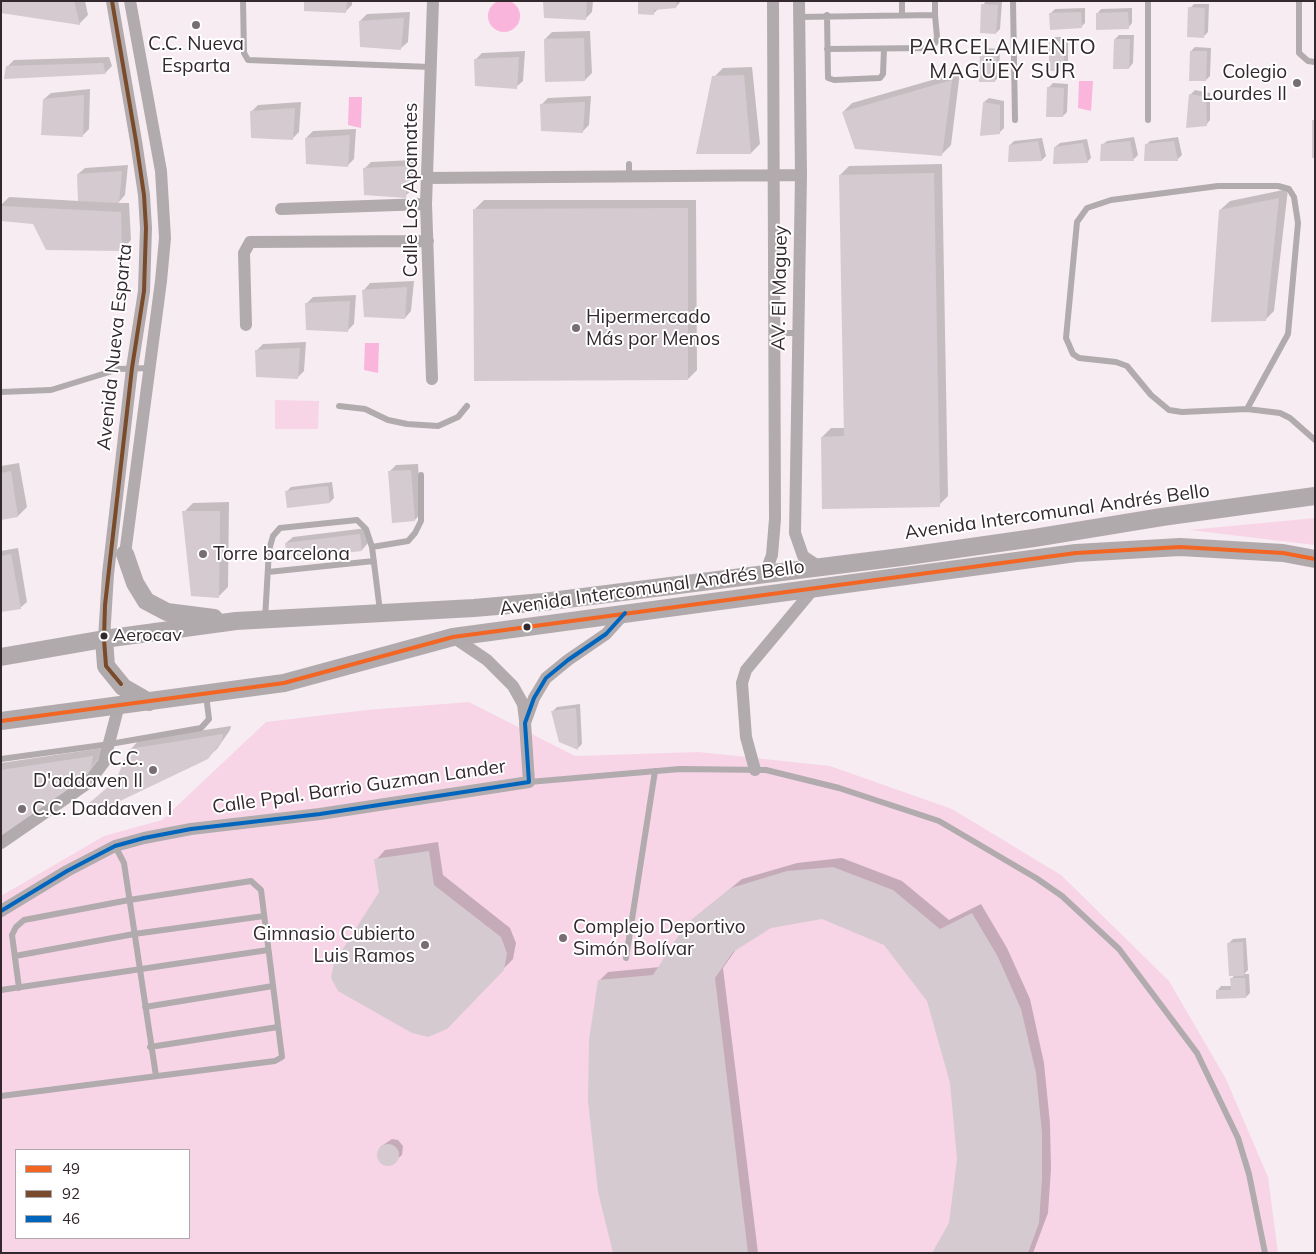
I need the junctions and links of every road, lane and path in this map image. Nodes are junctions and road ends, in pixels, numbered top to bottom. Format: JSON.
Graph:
{"nodes":[{"id":1,"x":112,"y":1,"type":"edge"},
{"id":2,"x":130,"y":1,"type":"edge"},
{"id":3,"x":243,"y":1,"type":"edge"},
{"id":4,"x":433,"y":1,"type":"edge"},
{"id":5,"x":773,"y":1,"type":"edge"},
{"id":6,"x":799,"y":1,"type":"edge"},
{"id":7,"x":902,"y":1,"type":"edge"},
{"id":8,"x":935,"y":1,"type":"edge"},
{"id":9,"x":1013,"y":1,"type":"edge"},
{"id":10,"x":1148,"y":1,"type":"edge"},
{"id":11,"x":1299,"y":1,"type":"edge"},
{"id":12,"x":827,"y":15,"type":"junction"},
{"id":13,"x":902,"y":15,"type":"junction"},
{"id":14,"x":935,"y":15,"type":"junction"},
{"id":15,"x":799,"y":17,"type":"junction"},
{"id":16,"x":827,"y":49,"type":"junction"},
{"id":17,"x":884,"y":49,"type":"junction"},
{"id":18,"x":1315,"y":62,"type":"edge"},
{"id":19,"x":430,"y":67,"type":"junction"},
{"id":20,"x":1015,"y":120,"type":"dead end"},
{"id":21,"x":1148,"y":120,"type":"dead end"},
{"id":22,"x":629,"y":164,"type":"dead end"},
{"id":23,"x":775,"y":175,"type":"junction"},
{"id":24,"x":801,"y":175,"type":"junction"},
{"id":25,"x":428,"y":178,"type":"junction"},
{"id":26,"x":628,"y":178,"type":"junction"},
{"id":27,"x":426,"y":204,"type":"junction"},
{"id":28,"x":281,"y":209,"type":"dead end"},
{"id":29,"x":428,"y":241,"type":"junction"},
{"id":30,"x":246,"y":325,"type":"dead end"},
{"id":31,"x":775,"y":333,"type":"junction"},
{"id":32,"x":798,"y":333,"type":"junction"},
{"id":33,"x":132,"y":368,"type":"junction"},
{"id":34,"x":150,"y":368,"type":"junction"},
{"id":35,"x":432,"y":379,"type":"dead end"},
{"id":36,"x":1,"y":392,"type":"edge"},
{"id":37,"x":339,"y":406,"type":"dead end"},
{"id":38,"x":467,"y":406,"type":"dead end"},
{"id":39,"x":1247,"y":409,"type":"junction"},
{"id":40,"x":1315,"y":440,"type":"edge"},
{"id":41,"x":421,"y":475,"type":"dead end"},
{"id":42,"x":1315,"y":496,"type":"edge"},
{"id":43,"x":372,"y":548,"type":"junction"},
{"id":44,"x":118,"y":554,"type":"junction"},
{"id":45,"x":1315,"y":559,"type":"edge"},
{"id":46,"x":374,"y":562,"type":"junction"},
{"id":47,"x":818,"y":566,"type":"junction"},
{"id":48,"x":268,"y":572,"type":"junction"},
{"id":49,"x":765,"y":574,"type":"junction"},
{"id":50,"x":816,"y":586,"type":"junction"},
{"id":51,"x":380,"y":612,"type":"junction"},
{"id":52,"x":625,"y":613,"type":"junction"},
{"id":53,"x":265,"y":619,"type":"junction"},
{"id":54,"x":236,"y":621,"type":"junction"},
{"id":55,"x":452,"y":637,"type":"junction"},
{"id":56,"x":104,"y":639,"type":"junction"},
{"id":57,"x":1,"y":657,"type":"edge"},
{"id":58,"x":206,"y":695,"type":"junction"},
{"id":59,"x":149,"y":702,"type":"junction"},
{"id":60,"x":119,"y":706,"type":"junction"},
{"id":61,"x":1,"y":721,"type":"edge"},
{"id":62,"x":525,"y":723,"type":"junction"},
{"id":63,"x":110,"y":744,"type":"junction"},
{"id":64,"x":1,"y":759,"type":"edge"},
{"id":65,"x":755,"y":770,"type":"junction"},
{"id":66,"x":655,"y":771,"type":"junction"},
{"id":67,"x":529,"y":782,"type":"junction"},
{"id":68,"x":1,"y":843,"type":"edge"},
{"id":69,"x":115,"y":846,"type":"junction"},
{"id":70,"x":129,"y":900,"type":"junction"},
{"id":71,"x":1,"y":911,"type":"edge"},
{"id":72,"x":264,"y":916,"type":"junction"},
{"id":73,"x":134,"y":934,"type":"junction"},
{"id":74,"x":268,"y":950,"type":"junction"},
{"id":75,"x":15,"y":956,"type":"junction"},
{"id":76,"x":626,"y":958,"type":"dead end"},
{"id":77,"x":139,"y":968,"type":"junction"},
{"id":78,"x":273,"y":986,"type":"junction"},
{"id":79,"x":18,"y":988,"type":"junction"},
{"id":80,"x":1,"y":990,"type":"edge"},
{"id":81,"x":145,"y":1007,"type":"junction"},
{"id":82,"x":278,"y":1027,"type":"junction"},
{"id":83,"x":150,"y":1047,"type":"junction"},
{"id":84,"x":156,"y":1076,"type":"junction"},
{"id":85,"x":1,"y":1096,"type":"edge"},
{"id":86,"x":1265,"y":1253,"type":"edge"}],
"edges":[{"from":1,"to":33,"type":"street","name":"Avenida Nueva Esparta"},
{"from":2,"to":34,"type":"street","name":"Avenida Nueva Esparta"},
{"from":3,"to":19,"type":"lane"},
{"from":4,"to":19,"type":"street","name":"Calle Los Apamates"},
{"from":5,"to":23,"type":"street","name":"AV. El Maguey"},
{"from":6,"to":15,"type":"street","name":"AV. El Maguey"},
{"from":7,"to":13,"type":"lane"},
{"from":8,"to":14,"type":"lane"},
{"from":9,"to":20,"type":"lane"},
{"from":10,"to":21,"type":"lane"},
{"from":11,"to":18,"type":"lane"},
{"from":12,"to":13,"type":"lane"},
{"from":12,"to":15,"type":"lane"},
{"from":12,"to":16,"type":"lane"},
{"from":13,"to":14,"type":"lane"},
{"from":14,"to":17,"type":"lane"},
{"from":15,"to":24,"type":"street","name":"AV. El Maguey"},
{"from":16,"to":17,"type":"lane"},
{"from":16,"to":17,"type":"lane"},
{"from":19,"to":25,"type":"street","name":"Calle Los Apamates"},
{"from":22,"to":26,"type":"lane"},
{"from":23,"to":24,"type":"street"},
{"from":23,"to":26,"type":"street"},
{"from":23,"to":31,"type":"street","name":"AV. El Maguey"},
{"from":24,"to":32,"type":"street","name":"AV. El Maguey"},
{"from":25,"to":26,"type":"street"},
{"from":25,"to":27,"type":"street","name":"Calle Los Apamates"},
{"from":27,"to":28,"type":"street"},
{"from":27,"to":29,"type":"street","name":"Calle Los Apamates"},
{"from":29,"to":30,"type":"street"},
{"from":29,"to":35,"type":"street","name":"Calle Los Apamates"},
{"from":31,"to":32,"type":"lane"},
{"from":31,"to":49,"type":"street","name":"AV. El Maguey"},
{"from":32,"to":47,"type":"street","name":"AV. El Maguey"},
{"from":33,"to":34,"type":"lane"},
{"from":33,"to":36,"type":"lane"},
{"from":33,"to":44,"type":"street","name":"Avenida Nueva Esparta"},
{"from":34,"to":44,"type":"street","name":"Avenida Nueva Esparta"},
{"from":37,"to":38,"type":"lane"},
{"from":39,"to":39,"type":"lane"},
{"from":39,"to":40,"type":"lane"},
{"from":41,"to":43,"type":"lane"},
{"from":42,"to":47,"type":"main road","name":"Avenida Intercomunal Andrés Bello"},
{"from":43,"to":46,"type":"lane"},
{"from":43,"to":48,"type":"lane"},
{"from":44,"to":54,"type":"main road"},
{"from":44,"to":56,"type":"street","name":"Avenida Nueva Esparta"},
{"from":45,"to":50,"type":"main road","name":"Avenida Intercomunal Andrés Bello"},
{"from":46,"to":48,"type":"lane"},
{"from":46,"to":51,"type":"lane"},
{"from":47,"to":49,"type":"main road","name":"Avenida Intercomunal Andrés Bello"},
{"from":48,"to":53,"type":"lane"},
{"from":49,"to":51,"type":"main road","name":"Avenida Intercomunal Andrés Bello"},
{"from":50,"to":52,"type":"main road","name":"Avenida Intercomunal Andrés Bello"},
{"from":50,"to":65,"type":"street"},
{"from":51,"to":53,"type":"main road","name":"Avenida Intercomunal Andrés Bello"},
{"from":52,"to":55,"type":"main road","name":"Avenida Intercomunal Andrés Bello"},
{"from":52,"to":62,"type":"street","name":"Calle Ppal. Barrio Guzman Lander"},
{"from":53,"to":54,"type":"main road","name":"Avenida Intercomunal Andrés Bello"},
{"from":54,"to":56,"type":"main road","name":"Avenida Intercomunal Andrés Bello"},
{"from":55,"to":58,"type":"main road","name":"Avenida Intercomunal Andrés Bello"},
{"from":55,"to":62,"type":"street"},
{"from":56,"to":57,"type":"main road","name":"Avenida Intercomunal Andrés Bello"},
{"from":56,"to":59,"type":"main road"},
{"from":58,"to":59,"type":"main road","name":"Avenida Intercomunal Andrés Bello"},
{"from":58,"to":63,"type":"lane"},
{"from":59,"to":60,"type":"main road","name":"Avenida Intercomunal Andrés Bello"},
{"from":60,"to":61,"type":"main road","name":"Avenida Intercomunal Andrés Bello"},
{"from":60,"to":63,"type":"street"},
{"from":62,"to":67,"type":"street","name":"Calle Ppal. Barrio Guzman Lander"},
{"from":63,"to":64,"type":"lane"},
{"from":63,"to":68,"type":"street"},
{"from":65,"to":66,"type":"lane"},
{"from":65,"to":86,"type":"lane"},
{"from":66,"to":67,"type":"lane"},
{"from":66,"to":76,"type":"lane"},
{"from":67,"to":69,"type":"street","name":"Calle Ppal. Barrio Guzman Lander"},
{"from":69,"to":70,"type":"lane"},
{"from":69,"to":71,"type":"street","name":"Calle Ppal. Barrio Guzman Lander"},
{"from":70,"to":72,"type":"lane"},
{"from":70,"to":73,"type":"lane"},
{"from":70,"to":75,"type":"lane"},
{"from":72,"to":73,"type":"lane"},
{"from":72,"to":74,"type":"lane"},
{"from":73,"to":75,"type":"lane"},
{"from":73,"to":77,"type":"lane"},
{"from":74,"to":77,"type":"lane"},
{"from":74,"to":78,"type":"lane"},
{"from":75,"to":79,"type":"lane"},
{"from":77,"to":79,"type":"lane"},
{"from":77,"to":81,"type":"lane"},
{"from":78,"to":81,"type":"lane"},
{"from":78,"to":82,"type":"lane"},
{"from":79,"to":80,"type":"lane"},
{"from":81,"to":83,"type":"lane"},
{"from":82,"to":83,"type":"lane"},
{"from":82,"to":84,"type":"lane"},
{"from":83,"to":84,"type":"lane"},
{"from":84,"to":85,"type":"lane"}]}
